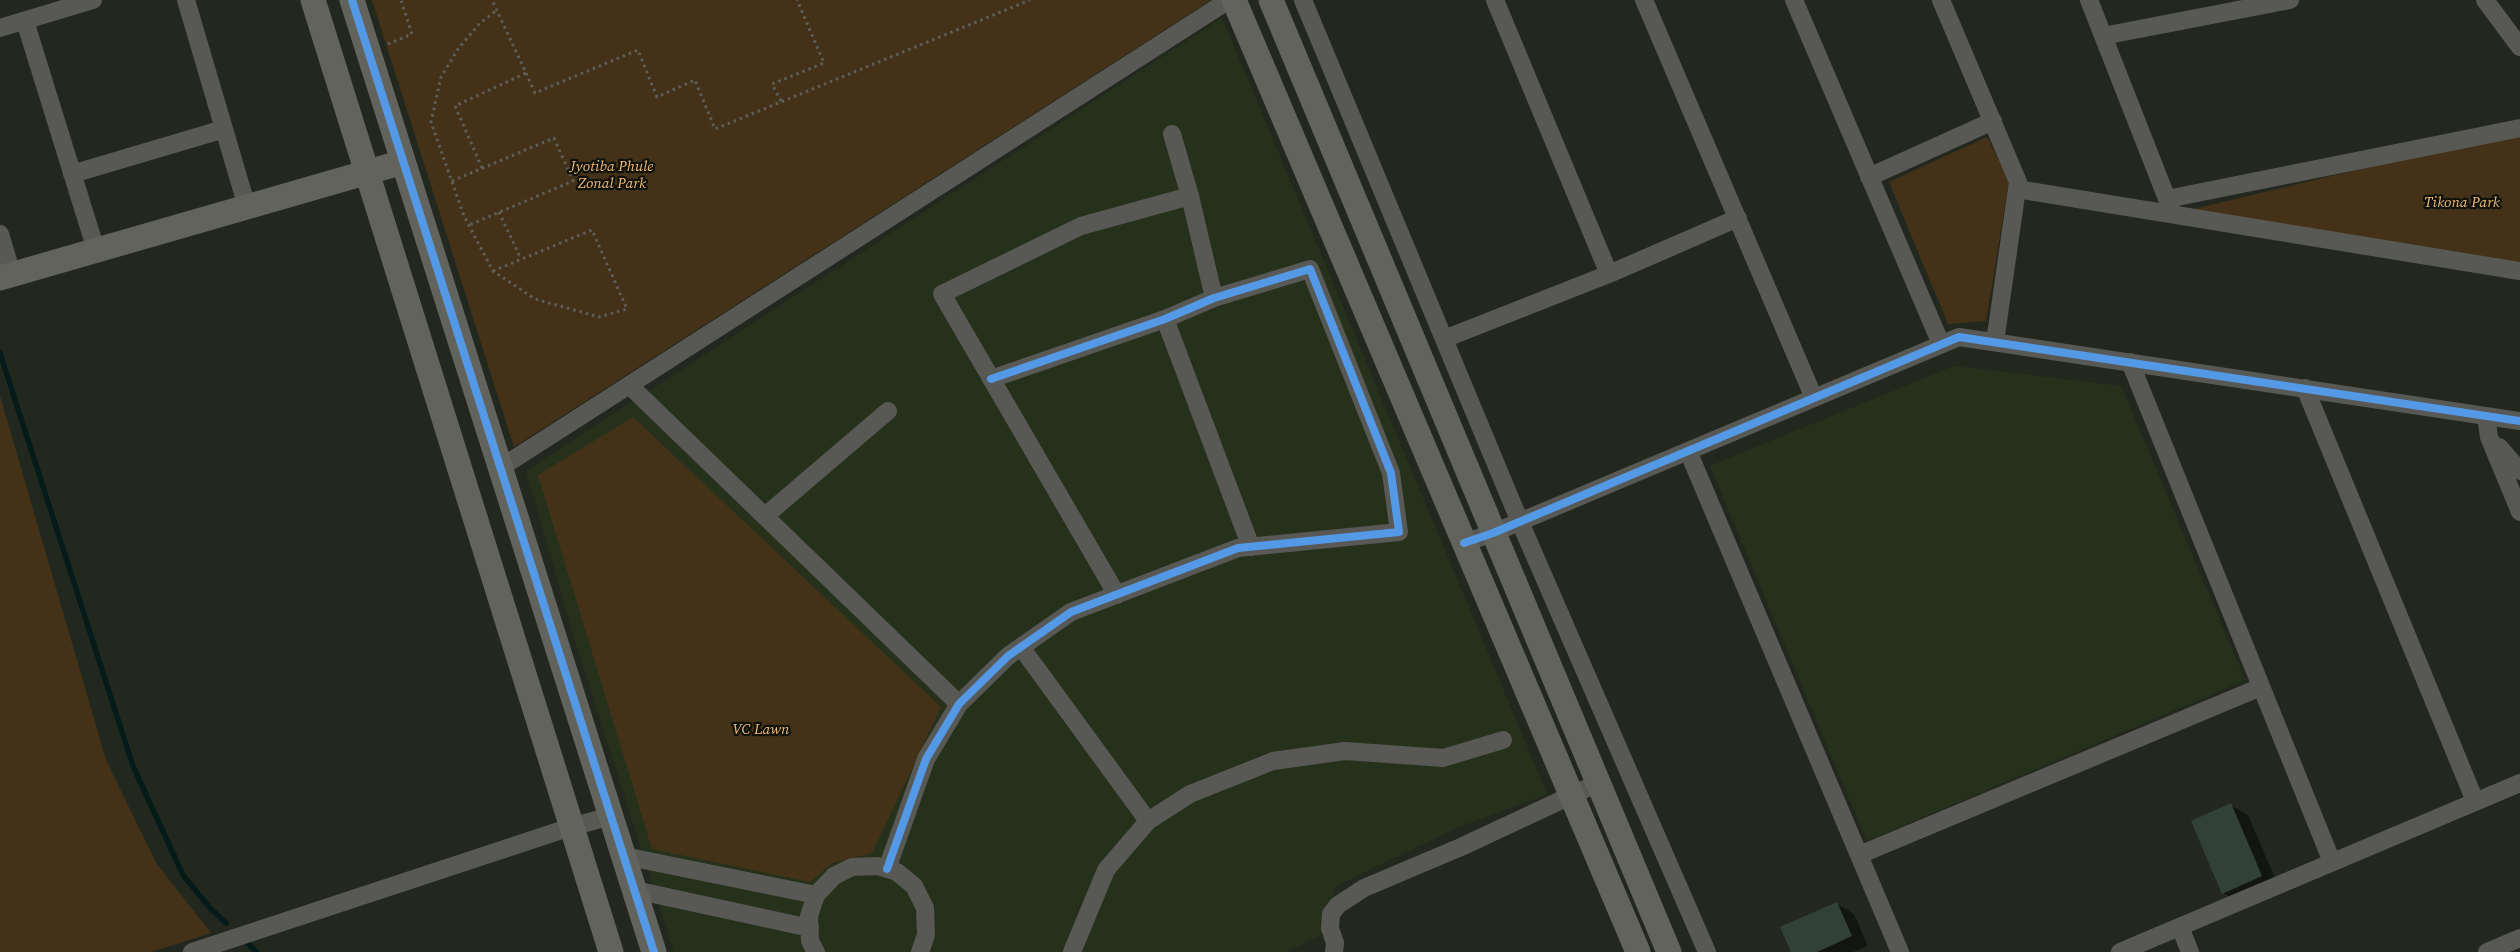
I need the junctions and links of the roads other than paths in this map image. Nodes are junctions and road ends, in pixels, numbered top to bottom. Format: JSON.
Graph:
{"nodes":[{"id":1,"x":93,"y":0,"type":"edge"},
{"id":2,"x":186,"y":0,"type":"edge"},
{"id":3,"x":313,"y":0,"type":"edge"},
{"id":4,"x":352,"y":0,"type":"edge"},
{"id":5,"x":1229,"y":0,"type":"edge"},
{"id":6,"x":1234,"y":0,"type":"edge"},
{"id":7,"x":1271,"y":0,"type":"edge"},
{"id":8,"x":1302,"y":0,"type":"edge"},
{"id":9,"x":1495,"y":0,"type":"edge"},
{"id":10,"x":1644,"y":0,"type":"edge"},
{"id":11,"x":1794,"y":0,"type":"edge"},
{"id":12,"x":1942,"y":0,"type":"edge"},
{"id":13,"x":2089,"y":0,"type":"edge"},
{"id":14,"x":2290,"y":0,"type":"edge"},
{"id":15,"x":2485,"y":0,"type":"edge"},
{"id":16,"x":46,"y":7,"type":"edge"},
{"id":17,"x":25,"y":21,"type":"junction"},
{"id":18,"x":0,"y":28,"type":"edge"},
{"id":19,"x":2103,"y":36,"type":"junction"},
{"id":20,"x":2520,"y":47,"type":"edge"},
{"id":21,"x":1993,"y":122,"type":"junction"},
{"id":22,"x":2520,"y":128,"type":"edge"},
{"id":23,"x":224,"y":129,"type":"junction"},
{"id":24,"x":1172,"y":134,"type":"dead end"},
{"id":25,"x":403,"y":162,"type":"junction"},
{"id":26,"x":367,"y":173,"type":"junction"},
{"id":27,"x":72,"y":174,"type":"junction"},
{"id":28,"x":1869,"y":177,"type":"junction"},
{"id":29,"x":2017,"y":188,"type":"junction"},
{"id":30,"x":1190,"y":196,"type":"junction"},
{"id":31,"x":2170,"y":206,"type":"junction"},
{"id":32,"x":247,"y":207,"type":"junction"},
{"id":33,"x":1738,"y":218,"type":"junction"},
{"id":34,"x":0,"y":234,"type":"edge"},
{"id":35,"x":96,"y":250,"type":"junction"},
{"id":36,"x":2520,"y":271,"type":"edge"},
{"id":37,"x":1609,"y":274,"type":"junction"},
{"id":38,"x":6,"y":276,"type":"edge"},
{"id":39,"x":1214,"y":298,"type":"junction"},
{"id":40,"x":1165,"y":318,"type":"junction"},
{"id":41,"x":1444,"y":339,"type":"junction"},
{"id":42,"x":1995,"y":342,"type":"junction"},
{"id":43,"x":1940,"y":344,"type":"junction"},
{"id":44,"x":2130,"y":362,"type":"junction"},
{"id":45,"x":991,"y":379,"type":"junction"},
{"id":46,"x":628,"y":384,"type":"junction"},
{"id":47,"x":2305,"y":388,"type":"junction"},
{"id":48,"x":1814,"y":398,"type":"junction"},
{"id":49,"x":888,"y":411,"type":"dead end"},
{"id":50,"x":2486,"y":416,"type":"junction"},
{"id":51,"x":2520,"y":421,"type":"edge"},
{"id":52,"x":2489,"y":437,"type":"junction"},
{"id":53,"x":491,"y":441,"type":"junction"},
{"id":54,"x":453,"y":448,"type":"junction"},
{"id":55,"x":1688,"y":451,"type":"junction"},
{"id":56,"x":500,"y":468,"type":"junction"},
{"id":57,"x":2520,"y":471,"type":"edge"},
{"id":58,"x":2520,"y":512,"type":"edge"},
{"id":59,"x":765,"y":516,"type":"junction"},
{"id":60,"x":1520,"y":522,"type":"junction"},
{"id":61,"x":1493,"y":533,"type":"junction"},
{"id":62,"x":1464,"y":542,"type":"junction"},
{"id":63,"x":1251,"y":547,"type":"junction"},
{"id":64,"x":1116,"y":595,"type":"junction"},
{"id":65,"x":1021,"y":647,"type":"junction"},
{"id":66,"x":2261,"y":687,"type":"junction"},
{"id":67,"x":959,"y":704,"type":"junction"},
{"id":68,"x":1503,"y":740,"type":"dead end"},
{"id":69,"x":1598,"y":783,"type":"junction"},
{"id":70,"x":2520,"y":783,"type":"edge"},
{"id":71,"x":1572,"y":797,"type":"junction"},
{"id":72,"x":2475,"y":801,"type":"junction"},
{"id":73,"x":611,"y":816,"type":"junction"},
{"id":74,"x":1148,"y":821,"type":"junction"},
{"id":75,"x":571,"y":827,"type":"junction"},
{"id":76,"x":1859,"y":855,"type":"junction"},
{"id":77,"x":624,"y":856,"type":"junction"},
{"id":78,"x":2332,"y":862,"type":"junction"},
{"id":79,"x":887,"y":869,"type":"junction"},
{"id":80,"x":635,"y":890,"type":"junction"},
{"id":81,"x":816,"y":895,"type":"junction"},
{"id":82,"x":2180,"y":927,"type":"junction"},
{"id":83,"x":810,"y":928,"type":"junction"},
{"id":84,"x":2520,"y":938,"type":"edge"},
{"id":85,"x":192,"y":952,"type":"edge"},
{"id":86,"x":611,"y":952,"type":"edge"},
{"id":87,"x":654,"y":952,"type":"edge"},
{"id":88,"x":816,"y":952,"type":"edge"},
{"id":89,"x":920,"y":952,"type":"edge"},
{"id":90,"x":1072,"y":952,"type":"edge"},
{"id":91,"x":1334,"y":952,"type":"edge"},
{"id":92,"x":1638,"y":952,"type":"edge"},
{"id":93,"x":1669,"y":952,"type":"edge"},
{"id":94,"x":1707,"y":952,"type":"edge"},
{"id":95,"x":1900,"y":952,"type":"edge"},
{"id":96,"x":2120,"y":952,"type":"edge"},
{"id":97,"x":2190,"y":952,"type":"edge"},
{"id":98,"x":2487,"y":952,"type":"edge"}],
"edges":[{"from":1,"to":16,"type":"street"},
{"from":2,"to":23,"type":"street"},
{"from":3,"to":26,"type":"street"},
{"from":4,"to":25,"type":"street"},
{"from":5,"to":46,"type":"street"},
{"from":6,"to":62,"type":"street"},
{"from":7,"to":61,"type":"street"},
{"from":8,"to":41,"type":"street"},
{"from":9,"to":37,"type":"street"},
{"from":10,"to":33,"type":"street"},
{"from":11,"to":28,"type":"street"},
{"from":12,"to":21,"type":"street"},
{"from":13,"to":19,"type":"street"},
{"from":14,"to":19,"type":"street"},
{"from":15,"to":20,"type":"street"},
{"from":16,"to":17,"type":"street"},
{"from":17,"to":18,"type":"street"},
{"from":17,"to":27,"type":"street"},
{"from":19,"to":31,"type":"street"},
{"from":21,"to":28,"type":"street"},
{"from":21,"to":29,"type":"street"},
{"from":22,"to":31,"type":"street"},
{"from":23,"to":27,"type":"street"},
{"from":23,"to":32,"type":"street"},
{"from":24,"to":30,"type":"street"},
{"from":25,"to":26,"type":"street"},
{"from":25,"to":53,"type":"street"},
{"from":26,"to":32,"type":"street"},
{"from":26,"to":54,"type":"street"},
{"from":27,"to":35,"type":"street"},
{"from":28,"to":43,"type":"street"},
{"from":29,"to":31,"type":"street"},
{"from":29,"to":42,"type":"street"},
{"from":30,"to":39,"type":"street"},
{"from":30,"to":45,"type":"street"},
{"from":31,"to":36,"type":"street"},
{"from":32,"to":35,"type":"street"},
{"from":33,"to":37,"type":"street"},
{"from":33,"to":48,"type":"street"},
{"from":34,"to":38,"type":"street"},
{"from":35,"to":38,"type":"street"},
{"from":37,"to":41,"type":"street"},
{"from":39,"to":40,"type":"street"},
{"from":39,"to":63,"type":"street"},
{"from":40,"to":45,"type":"street"},
{"from":40,"to":63,"type":"street"},
{"from":41,"to":60,"type":"street"},
{"from":42,"to":43,"type":"street"},
{"from":42,"to":44,"type":"street"},
{"from":43,"to":48,"type":"street"},
{"from":44,"to":47,"type":"street"},
{"from":44,"to":66,"type":"street"},
{"from":45,"to":64,"type":"street"},
{"from":46,"to":56,"type":"street"},
{"from":46,"to":59,"type":"street"},
{"from":47,"to":50,"type":"street"},
{"from":47,"to":72,"type":"street"},
{"from":48,"to":55,"type":"street"},
{"from":49,"to":59,"type":"street"},
{"from":50,"to":51,"type":"street"},
{"from":50,"to":52,"type":"street"},
{"from":52,"to":57,"type":"street"},
{"from":52,"to":58,"type":"street"},
{"from":53,"to":54,"type":"street"},
{"from":53,"to":56,"type":"street"},
{"from":54,"to":75,"type":"street"},
{"from":55,"to":60,"type":"street"},
{"from":55,"to":76,"type":"street"},
{"from":56,"to":73,"type":"street"},
{"from":59,"to":67,"type":"street"},
{"from":60,"to":61,"type":"street"},
{"from":60,"to":94,"type":"street"},
{"from":61,"to":62,"type":"street"},
{"from":61,"to":69,"type":"street"},
{"from":62,"to":71,"type":"street"},
{"from":63,"to":64,"type":"street"},
{"from":64,"to":65,"type":"street"},
{"from":65,"to":67,"type":"street"},
{"from":65,"to":74,"type":"street"},
{"from":66,"to":76,"type":"street"},
{"from":66,"to":78,"type":"street"},
{"from":67,"to":79,"type":"street"},
{"from":68,"to":74,"type":"street"},
{"from":69,"to":71,"type":"street"},
{"from":69,"to":93,"type":"street"},
{"from":70,"to":72,"type":"street"},
{"from":71,"to":91,"type":"street"},
{"from":71,"to":92,"type":"street"},
{"from":72,"to":78,"type":"street"},
{"from":73,"to":75,"type":"street"},
{"from":73,"to":77,"type":"street"},
{"from":74,"to":90,"type":"street"},
{"from":75,"to":85,"type":"street"},
{"from":75,"to":86,"type":"street"},
{"from":76,"to":95,"type":"street"},
{"from":77,"to":80,"type":"street"},
{"from":77,"to":81,"type":"street"},
{"from":78,"to":82,"type":"street"},
{"from":79,"to":81,"type":"street"},
{"from":79,"to":89,"type":"street"},
{"from":80,"to":83,"type":"street"},
{"from":80,"to":87,"type":"street"},
{"from":81,"to":83,"type":"street"},
{"from":82,"to":96,"type":"street"},
{"from":82,"to":97,"type":"street"},
{"from":83,"to":88,"type":"street"},
{"from":84,"to":98,"type":"street"}]}
